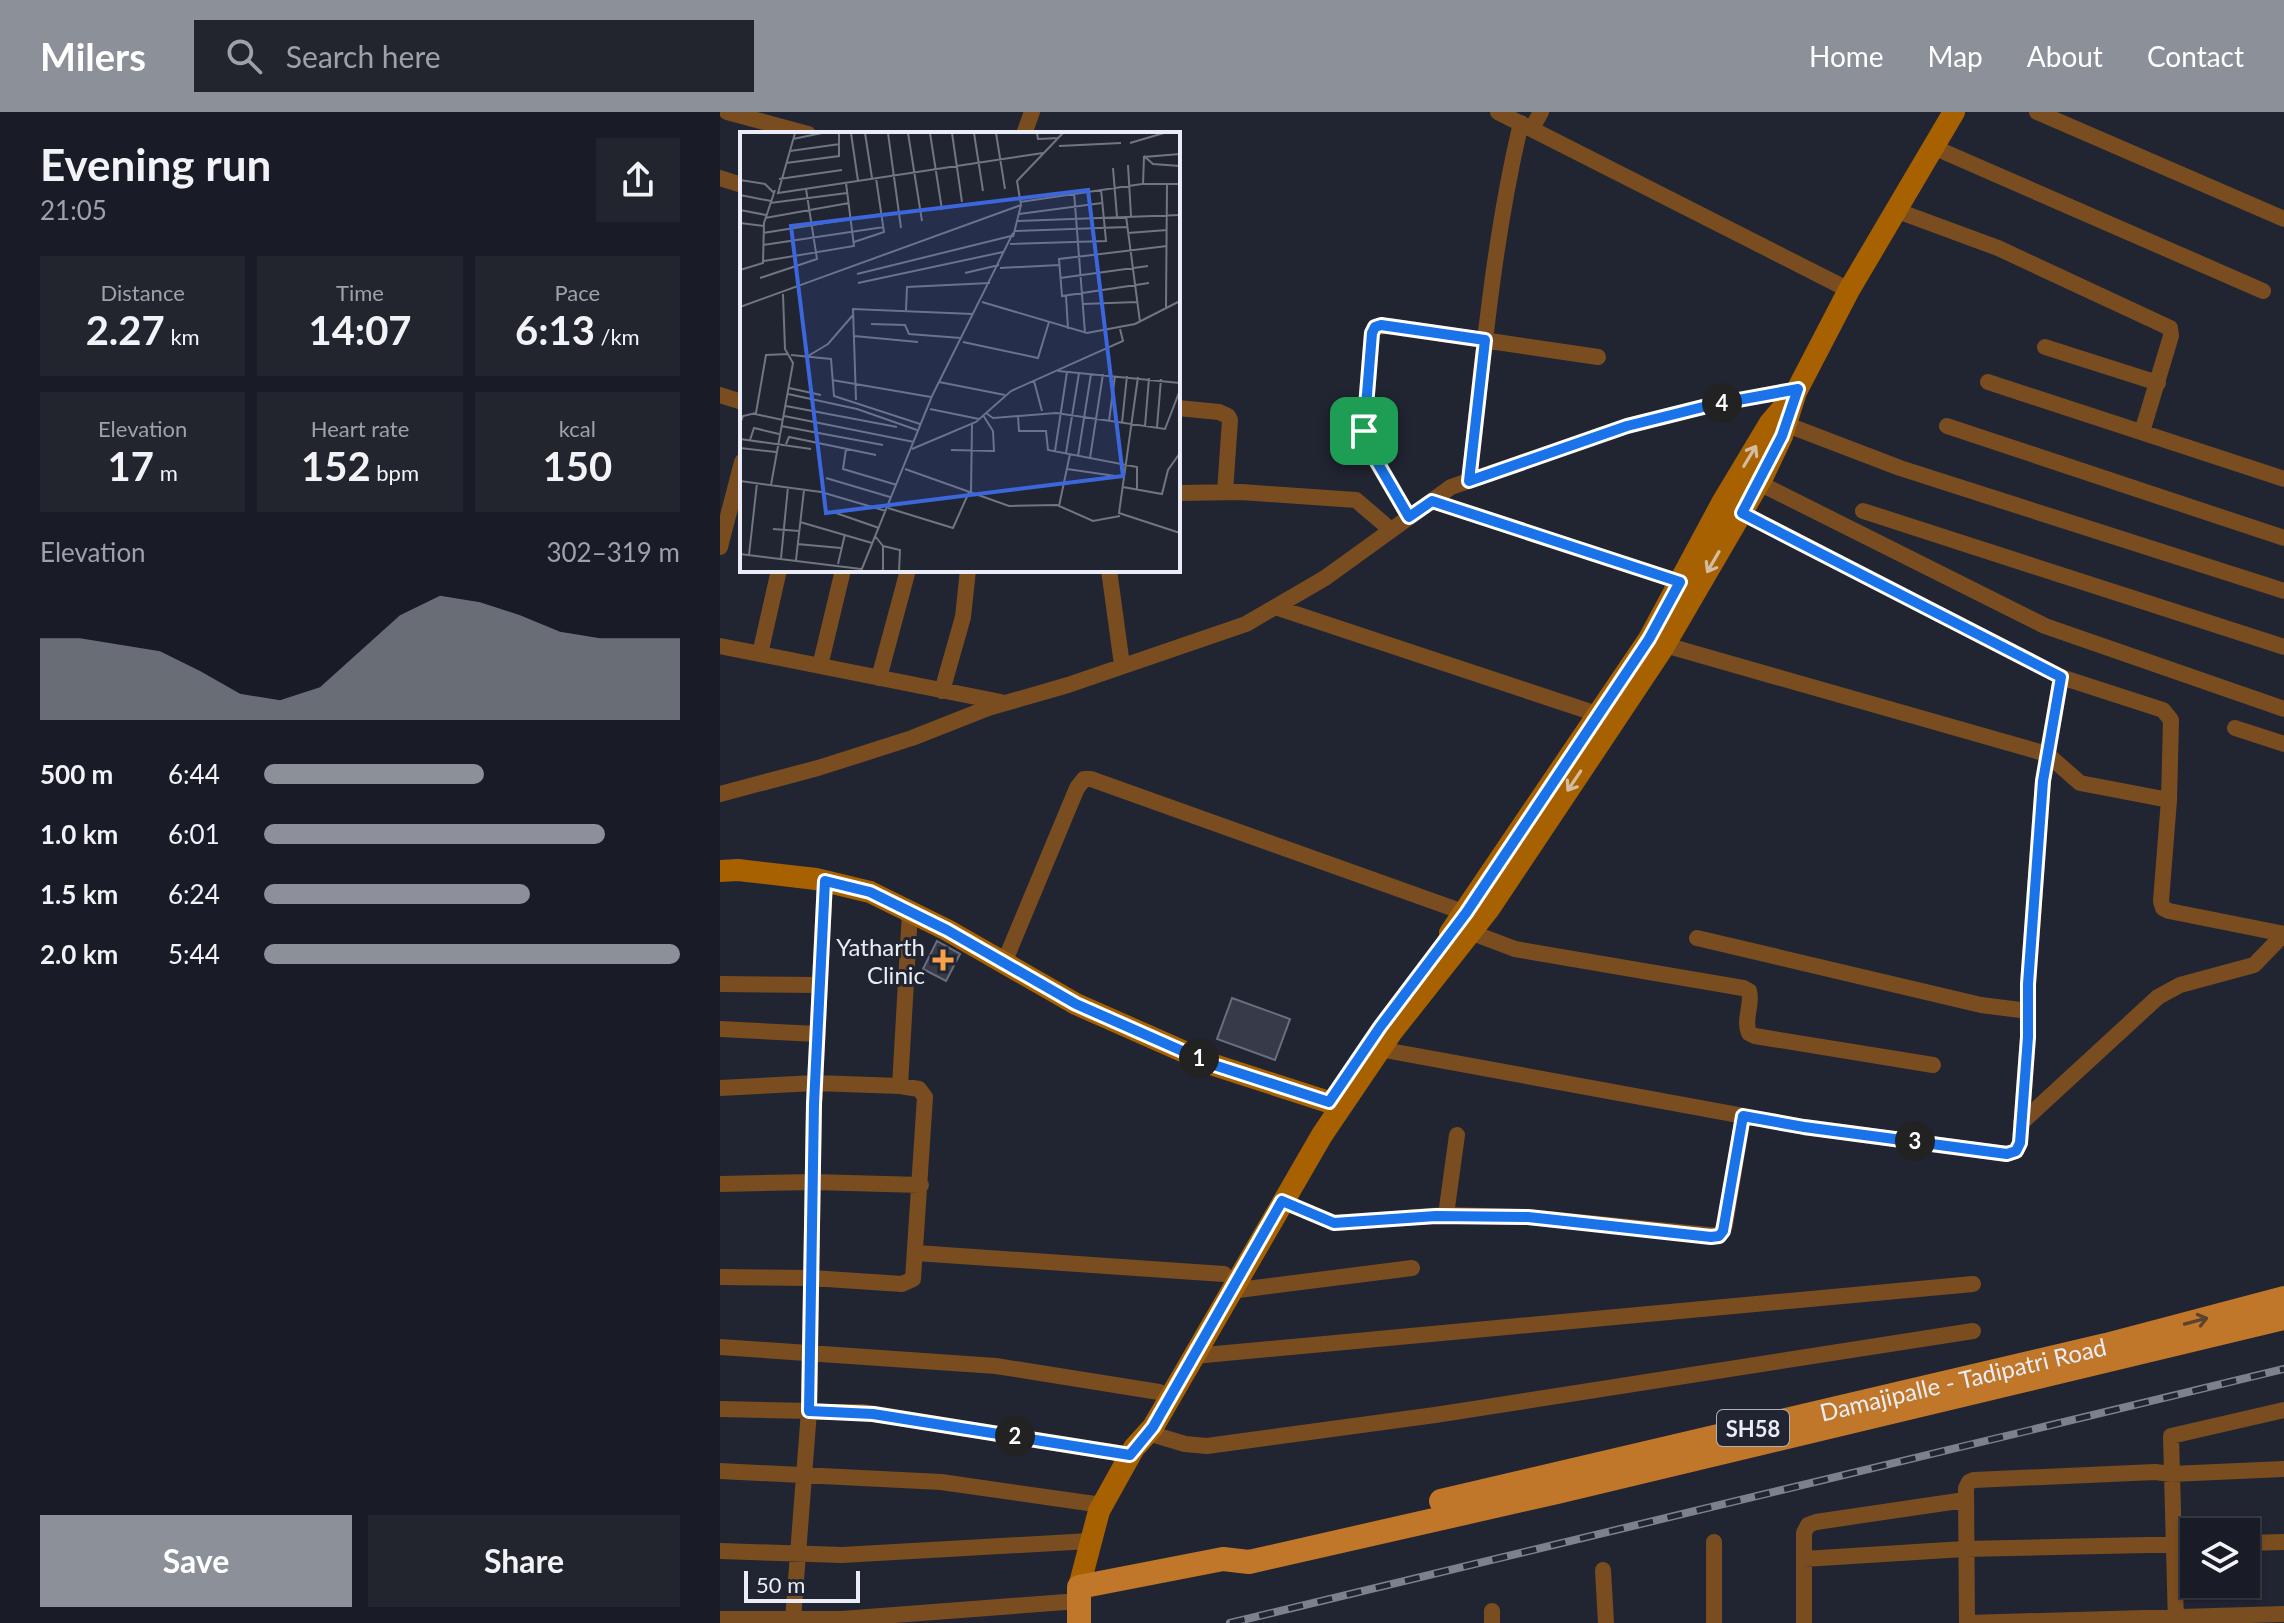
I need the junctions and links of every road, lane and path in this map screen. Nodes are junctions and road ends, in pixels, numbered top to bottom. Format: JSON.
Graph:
{"nodes":[{"id":1,"x":725,"y":112,"type":"edge"},
{"id":2,"x":1032,"y":112,"type":"edge"},
{"id":3,"x":1498,"y":112,"type":"edge"},
{"id":4,"x":1541,"y":112,"type":"edge"},
{"id":5,"x":1954,"y":112,"type":"edge"},
{"id":6,"x":2037,"y":112,"type":"edge"},
{"id":7,"x":720,"y":122,"type":"edge"},
{"id":8,"x":1526,"y":126,"type":"junction"},
{"id":9,"x":800,"y":132,"type":"edge"},
{"id":10,"x":1025,"y":132,"type":"edge"},
{"id":11,"x":1933,"y":147,"type":"junction"},
{"id":12,"x":720,"y":178,"type":"edge"},
{"id":13,"x":740,"y":184,"type":"edge"},
{"id":14,"x":1895,"y":210,"type":"junction"},
{"id":15,"x":2284,"y":219,"type":"edge"},
{"id":16,"x":1849,"y":290,"type":"junction"},
{"id":17,"x":2263,"y":291,"type":"dead end"},
{"id":18,"x":1485,"y":340,"type":"junction"},
{"id":19,"x":2045,"y":347,"type":"dead end"},
{"id":20,"x":1598,"y":357,"type":"dead end"},
{"id":21,"x":1988,"y":382,"type":"dead end"},
{"id":22,"x":2158,"y":383,"type":"junction"},
{"id":23,"x":1797,"y":391,"type":"junction"},
{"id":24,"x":720,"y":395,"type":"edge"},
{"id":25,"x":740,"y":401,"type":"edge"},
{"id":26,"x":1180,"y":408,"type":"edge"},
{"id":27,"x":1785,"y":424,"type":"junction"},
{"id":28,"x":1947,"y":426,"type":"dead end"},
{"id":29,"x":2142,"y":432,"type":"junction"},
{"id":30,"x":740,"y":470,"type":"edge"},
{"id":31,"x":2284,"y":479,"type":"edge"},
{"id":32,"x":1469,"y":481,"type":"junction"},
{"id":33,"x":1759,"y":483,"type":"junction"},
{"id":34,"x":1225,"y":492,"type":"junction"},
{"id":35,"x":1180,"y":493,"type":"edge"},
{"id":36,"x":1432,"y":501,"type":"junction"},
{"id":37,"x":1863,"y":511,"type":"dead end"},
{"id":38,"x":1742,"y":513,"type":"junction"},
{"id":39,"x":1409,"y":517,"type":"junction"},
{"id":40,"x":1391,"y":530,"type":"junction"},
{"id":41,"x":2284,"y":538,"type":"edge"},
{"id":42,"x":720,"y":547,"type":"edge"},
{"id":43,"x":779,"y":572,"type":"edge"},
{"id":44,"x":843,"y":572,"type":"edge"},
{"id":45,"x":907,"y":572,"type":"edge"},
{"id":46,"x":968,"y":572,"type":"edge"},
{"id":47,"x":1109,"y":572,"type":"edge"},
{"id":48,"x":1680,"y":582,"type":"junction"},
{"id":49,"x":2284,"y":591,"type":"edge"},
{"id":50,"x":1275,"y":607,"type":"junction"},
{"id":51,"x":1665,"y":645,"type":"junction"},
{"id":52,"x":720,"y":646,"type":"edge"},
{"id":53,"x":2284,"y":647,"type":"edge"},
{"id":54,"x":760,"y":654,"type":"junction"},
{"id":55,"x":1122,"y":665,"type":"junction"},
{"id":56,"x":820,"y":666,"type":"junction"},
{"id":57,"x":2061,"y":677,"type":"junction"},
{"id":58,"x":879,"y":678,"type":"junction"},
{"id":59,"x":942,"y":691,"type":"junction"},
{"id":60,"x":1004,"y":703,"type":"junction"},
{"id":61,"x":2284,"y":709,"type":"edge"},
{"id":62,"x":1606,"y":717,"type":"junction"},
{"id":63,"x":2235,"y":728,"type":"dead end"},
{"id":64,"x":2284,"y":744,"type":"edge"},
{"id":65,"x":2047,"y":754,"type":"junction"},
{"id":66,"x":720,"y":794,"type":"edge"},
{"id":67,"x":2169,"y":800,"type":"junction"},
{"id":68,"x":720,"y":871,"type":"edge"},
{"id":69,"x":825,"y":881,"type":"junction"},
{"id":70,"x":910,"y":912,"type":"junction"},
{"id":71,"x":1468,"y":922,"type":"junction"},
{"id":72,"x":2284,"y":934,"type":"edge"},
{"id":73,"x":1697,"y":938,"type":"dead end"},
{"id":74,"x":1004,"y":963,"type":"junction"},
{"id":75,"x":720,"y":984,"type":"edge"},
{"id":76,"x":820,"y":985,"type":"junction"},
{"id":77,"x":2028,"y":1011,"type":"junction"},
{"id":78,"x":720,"y":1029,"type":"edge"},
{"id":79,"x":817,"y":1034,"type":"junction"},
{"id":80,"x":1379,"y":1049,"type":"junction"},
{"id":81,"x":1933,"y":1065,"type":"dead end"},
{"id":82,"x":815,"y":1083,"type":"junction"},
{"id":83,"x":900,"y":1086,"type":"junction"},
{"id":84,"x":720,"y":1088,"type":"edge"},
{"id":85,"x":1335,"y":1104,"type":"junction"},
{"id":86,"x":1743,"y":1116,"type":"junction"},
{"id":87,"x":2021,"y":1123,"type":"junction"},
{"id":88,"x":1457,"y":1135,"type":"dead end"},
{"id":89,"x":813,"y":1182,"type":"junction"},
{"id":90,"x":720,"y":1184,"type":"edge"},
{"id":91,"x":921,"y":1185,"type":"junction"},
{"id":92,"x":1282,"y":1201,"type":"junction"},
{"id":93,"x":1446,"y":1215,"type":"junction"},
{"id":94,"x":916,"y":1253,"type":"junction"},
{"id":95,"x":1412,"y":1268,"type":"dead end"},
{"id":96,"x":720,"y":1277,"type":"edge"},
{"id":97,"x":812,"y":1278,"type":"junction"},
{"id":98,"x":1227,"y":1282,"type":"junction"},
{"id":99,"x":1973,"y":1284,"type":"dead end"},
{"id":100,"x":2284,"y":1298,"type":"edge"},
{"id":101,"x":2284,"y":1318,"type":"edge"},
{"id":102,"x":1973,"y":1331,"type":"dead end"},
{"id":103,"x":720,"y":1347,"type":"edge"},
{"id":104,"x":811,"y":1351,"type":"junction"},
{"id":105,"x":1194,"y":1356,"type":"junction"},
{"id":106,"x":1159,"y":1392,"type":"junction"},
{"id":107,"x":720,"y":1409,"type":"edge"},
{"id":108,"x":2284,"y":1410,"type":"edge"},
{"id":109,"x":809,"y":1411,"type":"junction"},
{"id":110,"x":1137,"y":1445,"type":"junction"},
{"id":111,"x":2284,"y":1469,"type":"edge"},
{"id":112,"x":720,"y":1471,"type":"edge"},
{"id":113,"x":2171,"y":1474,"type":"junction"},
{"id":114,"x":805,"y":1475,"type":"junction"},
{"id":115,"x":1965,"y":1500,"type":"junction"},
{"id":116,"x":1102,"y":1505,"type":"junction"},
{"id":117,"x":1090,"y":1541,"type":"junction"},
{"id":118,"x":1714,"y":1542,"type":"dead end"},
{"id":119,"x":2284,"y":1542,"type":"edge"},
{"id":120,"x":2260,"y":1543,"type":"edge"},
{"id":121,"x":2174,"y":1545,"type":"junction"},
{"id":122,"x":2180,"y":1545,"type":"edge"},
{"id":123,"x":1964,"y":1549,"type":"junction"},
{"id":124,"x":720,"y":1551,"type":"edge"},
{"id":125,"x":798,"y":1554,"type":"junction"},
{"id":126,"x":1223,"y":1559,"type":"junction"},
{"id":127,"x":1804,"y":1559,"type":"junction"},
{"id":128,"x":1603,"y":1570,"type":"dead end"},
{"id":129,"x":1079,"y":1603,"type":"edge"},
{"id":130,"x":2284,"y":1614,"type":"edge"},
{"id":131,"x":720,"y":1619,"type":"edge"},
{"id":132,"x":793,"y":1619,"type":"junction"},
{"id":133,"x":2176,"y":1620,"type":"edge"},
{"id":134,"x":1606,"y":1623,"type":"edge"},
{"id":135,"x":1714,"y":1623,"type":"edge"},
{"id":136,"x":1804,"y":1623,"type":"edge"},
{"id":137,"x":1967,"y":1623,"type":"edge"}],
"edges":[{"from":1,"to":7,"type":"street"},
{"from":1,"to":9,"type":"street"},
{"from":2,"to":10,"type":"street"},
{"from":3,"to":8,"type":"street"},
{"from":4,"to":8,"type":"street"},
{"from":5,"to":11,"type":"main road"},
{"from":6,"to":15,"type":"street"},
{"from":8,"to":16,"type":"street"},
{"from":8,"to":18,"type":"street"},
{"from":11,"to":14,"type":"main road"},
{"from":11,"to":17,"type":"street"},
{"from":12,"to":13,"type":"street"},
{"from":14,"to":16,"type":"main road"},
{"from":14,"to":22,"type":"street"},
{"from":16,"to":23,"type":"main road"},
{"from":18,"to":20,"type":"street"},
{"from":18,"to":32,"type":"street"},
{"from":18,"to":39,"type":"street"},
{"from":19,"to":22,"type":"street"},
{"from":21,"to":29,"type":"street"},
{"from":22,"to":29,"type":"street"},
{"from":23,"to":27,"type":"main road"},
{"from":23,"to":32,"type":"street"},
{"from":48,"to":23,"type":"main road","one_way":true},
{"from":24,"to":25,"type":"street"},
{"from":26,"to":34,"type":"street"},
{"from":27,"to":33,"type":"main road"},
{"from":27,"to":49,"type":"street"},
{"from":28,"to":41,"type":"street"},
{"from":29,"to":31,"type":"street"},
{"from":30,"to":42,"type":"street"},
{"from":32,"to":36,"type":"street"},
{"from":33,"to":38,"type":"main road"},
{"from":33,"to":61,"type":"street"},
{"from":34,"to":35,"type":"street"},
{"from":34,"to":40,"type":"street"},
{"from":36,"to":39,"type":"street"},
{"from":36,"to":48,"type":"street"},
{"from":37,"to":53,"type":"street"},
{"from":38,"to":51,"type":"main road","one_way":true},
{"from":38,"to":57,"type":"street"},
{"from":39,"to":40,"type":"street"},
{"from":40,"to":50,"type":"street"},
{"from":43,"to":54,"type":"street"},
{"from":44,"to":56,"type":"street"},
{"from":45,"to":58,"type":"street"},
{"from":46,"to":59,"type":"street"},
{"from":47,"to":55,"type":"street"},
{"from":48,"to":62,"type":"main road"},
{"from":50,"to":55,"type":"street"},
{"from":50,"to":62,"type":"street"},
{"from":51,"to":62,"type":"main road"},
{"from":51,"to":65,"type":"street"},
{"from":52,"to":54,"type":"street"},
{"from":54,"to":56,"type":"street"},
{"from":55,"to":60,"type":"street"},
{"from":56,"to":58,"type":"street"},
{"from":57,"to":65,"type":"street"},
{"from":57,"to":67,"type":"street"},
{"from":58,"to":59,"type":"street"},
{"from":59,"to":60,"type":"street"},
{"from":60,"to":66,"type":"street"},
{"from":62,"to":71,"type":"main road"},
{"from":63,"to":64,"type":"street"},
{"from":65,"to":67,"type":"street"},
{"from":65,"to":77,"type":"street"},
{"from":67,"to":72,"type":"street"},
{"from":68,"to":69,"type":"main road"},
{"from":69,"to":70,"type":"main road"},
{"from":69,"to":76,"type":"street"},
{"from":70,"to":74,"type":"main road"},
{"from":70,"to":83,"type":"street"},
{"from":71,"to":74,"type":"street"},
{"from":71,"to":80,"type":"main road"},
{"from":71,"to":81,"type":"street"},
{"from":71,"to":85,"type":"main road"},
{"from":72,"to":87,"type":"street"},
{"from":73,"to":77,"type":"street"},
{"from":74,"to":85,"type":"main road"},
{"from":75,"to":76,"type":"street"},
{"from":76,"to":79,"type":"street"},
{"from":77,"to":87,"type":"street"},
{"from":78,"to":79,"type":"street"},
{"from":79,"to":82,"type":"street"},
{"from":80,"to":85,"type":"main road"},
{"from":80,"to":86,"type":"street"},
{"from":82,"to":83,"type":"street"},
{"from":82,"to":84,"type":"street"},
{"from":82,"to":89,"type":"street"},
{"from":83,"to":91,"type":"street"},
{"from":85,"to":92,"type":"main road"},
{"from":85,"to":98,"type":"main road"},
{"from":86,"to":87,"type":"street"},
{"from":86,"to":93,"type":"street"},
{"from":88,"to":93,"type":"street"},
{"from":89,"to":90,"type":"street"},
{"from":89,"to":91,"type":"street"},
{"from":89,"to":97,"type":"street"},
{"from":91,"to":94,"type":"street"},
{"from":92,"to":93,"type":"street"},
{"from":92,"to":98,"type":"main road"},
{"from":94,"to":97,"type":"street"},
{"from":94,"to":98,"type":"street"},
{"from":95,"to":98,"type":"street"},
{"from":96,"to":97,"type":"street"},
{"from":97,"to":104,"type":"street"},
{"from":98,"to":105,"type":"main road"},
{"from":98,"to":106,"type":"main road"},
{"from":99,"to":105,"type":"street"},
{"from":126,"to":100,"type":"main road","name":"Damajipalle - Tadipatri Road","number":"SH58","one_way":true},
{"from":101,"to":126,"type":"main road","name":"Damajipalle - Tadipatri Road","number":"SH58"},
{"from":102,"to":110,"type":"street"},
{"from":103,"to":104,"type":"street"},
{"from":104,"to":106,"type":"street"},
{"from":104,"to":109,"type":"street"},
{"from":105,"to":110,"type":"main road"},
{"from":106,"to":110,"type":"main road"},
{"from":107,"to":109,"type":"street"},
{"from":108,"to":113,"type":"street"},
{"from":109,"to":110,"type":"street"},
{"from":109,"to":114,"type":"street"},
{"from":110,"to":116,"type":"main road"},
{"from":111,"to":113,"type":"street"},
{"from":112,"to":114,"type":"street"},
{"from":113,"to":115,"type":"street"},
{"from":113,"to":121,"type":"street"},
{"from":114,"to":116,"type":"street"},
{"from":114,"to":125,"type":"street"},
{"from":115,"to":123,"type":"street"},
{"from":115,"to":127,"type":"street"},
{"from":116,"to":117,"type":"main road"},
{"from":117,"to":125,"type":"street"},
{"from":117,"to":129,"type":"main road"},
{"from":118,"to":135,"type":"street"},
{"from":119,"to":120,"type":"street"},
{"from":121,"to":122,"type":"street"},
{"from":121,"to":123,"type":"street"},
{"from":121,"to":133,"type":"street"},
{"from":123,"to":127,"type":"street"},
{"from":123,"to":137,"type":"street"},
{"from":124,"to":125,"type":"street"},
{"from":125,"to":132,"type":"street"},
{"from":126,"to":129,"type":"main road","name":"Damajipalle - Tadipatri Road","number":"SH58"},
{"from":127,"to":136,"type":"street"},
{"from":128,"to":134,"type":"street"},
{"from":129,"to":132,"type":"street"},
{"from":130,"to":133,"type":"street"},
{"from":131,"to":132,"type":"street"},
{"from":133,"to":137,"type":"street"}]}
